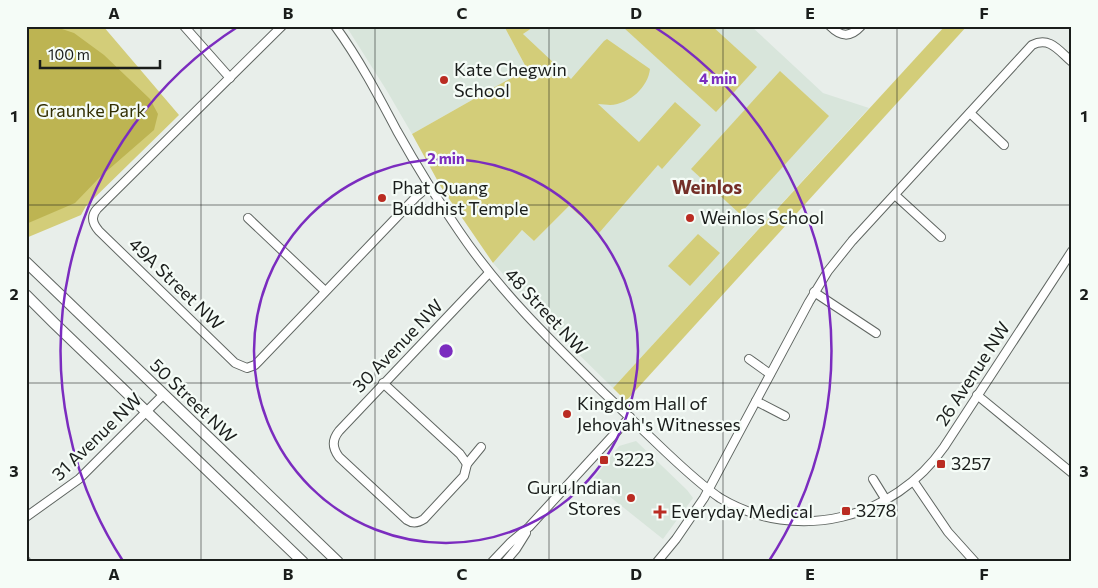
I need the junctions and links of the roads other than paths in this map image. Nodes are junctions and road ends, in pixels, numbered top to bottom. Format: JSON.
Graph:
{"nodes":[{"id":1,"x":184,"y":26,"type":"edge"},
{"id":2,"x":282,"y":26,"type":"edge"},
{"id":3,"x":335,"y":26,"type":"edge"},
{"id":4,"x":830,"y":26,"type":"edge"},
{"id":5,"x":861,"y":26,"type":"edge"},
{"id":6,"x":1072,"y":62,"type":"edge"},
{"id":7,"x":230,"y":78,"type":"junction"},
{"id":8,"x":970,"y":113,"type":"junction"},
{"id":9,"x":1004,"y":145,"type":"dead end"},
{"id":10,"x":429,"y":186,"type":"junction"},
{"id":11,"x":895,"y":195,"type":"junction"},
{"id":12,"x":248,"y":218,"type":"dead end"},
{"id":13,"x":941,"y":237,"type":"dead end"},
{"id":14,"x":1072,"y":251,"type":"edge"},
{"id":15,"x":26,"y":262,"type":"edge"},
{"id":16,"x":489,"y":273,"type":"junction"},
{"id":17,"x":325,"y":291,"type":"junction"},
{"id":18,"x":814,"y":292,"type":"junction"},
{"id":19,"x":26,"y":295,"type":"edge"},
{"id":20,"x":876,"y":333,"type":"dead end"},
{"id":21,"x":749,"y":359,"type":"dead end"},
{"id":22,"x":770,"y":374,"type":"junction"},
{"id":23,"x":384,"y":384,"type":"junction"},
{"id":24,"x":163,"y":395,"type":"junction"},
{"id":25,"x":977,"y":396,"type":"junction"},
{"id":26,"x":756,"y":400,"type":"junction"},
{"id":27,"x":146,"y":412,"type":"junction"},
{"id":28,"x":785,"y":416,"type":"dead end"},
{"id":29,"x":630,"y":417,"type":"junction"},
{"id":30,"x":481,"y":448,"type":"dead end"},
{"id":31,"x":466,"y":464,"type":"junction"},
{"id":32,"x":1072,"y":473,"type":"edge"},
{"id":33,"x":873,"y":478,"type":"dead end"},
{"id":34,"x":914,"y":482,"type":"junction"},
{"id":35,"x":708,"y":489,"type":"junction"},
{"id":36,"x":886,"y":500,"type":"junction"},
{"id":37,"x":26,"y":516,"type":"edge"},
{"id":38,"x":819,"y":521,"type":"joint"},
{"id":39,"x":529,"y":527,"type":"junction"},
{"id":40,"x":286,"y":545,"type":"junction"},
{"id":41,"x":303,"y":562,"type":"edge"},
{"id":42,"x":310,"y":562,"type":"edge"},
{"id":43,"x":338,"y":562,"type":"edge"},
{"id":44,"x":492,"y":562,"type":"edge"},
{"id":45,"x":505,"y":562,"type":"edge"},
{"id":46,"x":657,"y":562,"type":"edge"},
{"id":47,"x":976,"y":562,"type":"edge"}],
"edges":[{"from":1,"to":7,"type":"street"},
{"from":2,"to":7,"type":"street"},
{"from":3,"to":10,"type":"street","name":"48 Street NW"},
{"from":4,"to":5,"type":"street"},
{"from":6,"to":8,"type":"street"},
{"from":7,"to":17,"type":"street","name":"49A Street NW"},
{"from":8,"to":9,"type":"street"},
{"from":8,"to":11,"type":"street"},
{"from":10,"to":16,"type":"street","name":"48 Street NW"},
{"from":10,"to":17,"type":"street"},
{"from":11,"to":13,"type":"street"},
{"from":11,"to":18,"type":"street"},
{"from":12,"to":17,"type":"street"},
{"from":14,"to":25,"type":"street","name":"26 Avenue NW"},
{"from":15,"to":24,"type":"main road","name":"50 Street NW"},
{"from":16,"to":23,"type":"street","name":"30 Avenue NW"},
{"from":16,"to":29,"type":"street","name":"48 Street NW"},
{"from":18,"to":20,"type":"street"},
{"from":18,"to":22,"type":"street"},
{"from":19,"to":27,"type":"main road"},
{"from":21,"to":22,"type":"street"},
{"from":22,"to":26,"type":"street"},
{"from":23,"to":31,"type":"street"},
{"from":23,"to":31,"type":"street","name":"30 Avenue NW"},
{"from":24,"to":27,"type":"street","name":"31 Avenue NW"},
{"from":24,"to":43,"type":"main road","name":"50 Street NW"},
{"from":25,"to":32,"type":"street"},
{"from":25,"to":34,"type":"street","name":"26 Avenue NW"},
{"from":26,"to":28,"type":"street"},
{"from":26,"to":35,"type":"street"},
{"from":27,"to":37,"type":"street","name":"31 Avenue NW"},
{"from":27,"to":40,"type":"main road"},
{"from":29,"to":35,"type":"street","name":"48 Street NW"},
{"from":29,"to":39,"type":"street"},
{"from":30,"to":31,"type":"street"},
{"from":33,"to":36,"type":"street"},
{"from":34,"to":36,"type":"street","name":"26 Avenue NW"},
{"from":34,"to":47,"type":"street"},
{"from":35,"to":38,"type":"street","name":"48 Street NW"},
{"from":35,"to":46,"type":"street"},
{"from":36,"to":38,"type":"street","name":"26 Avenue NW"},
{"from":39,"to":44,"type":"street"},
{"from":39,"to":45,"type":"street"},
{"from":40,"to":41,"type":"main road"},
{"from":40,"to":42,"type":"main road"}]}
